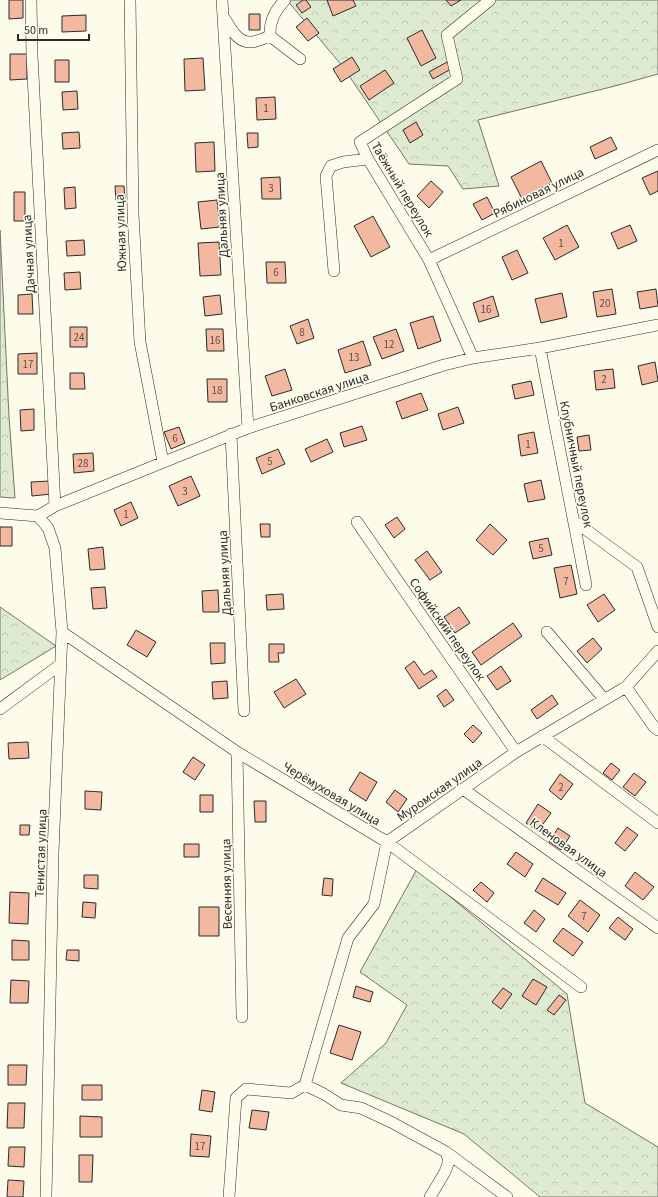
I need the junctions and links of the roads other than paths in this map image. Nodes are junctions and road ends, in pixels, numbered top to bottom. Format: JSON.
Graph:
{"nodes":[{"id":1,"x":31,"y":0,"type":"edge"},
{"id":2,"x":130,"y":0,"type":"edge"},
{"id":3,"x":222,"y":0,"type":"edge"},
{"id":4,"x":285,"y":0,"type":"edge"},
{"id":5,"x":490,"y":0,"type":"edge"},
{"id":6,"x":224,"y":18,"type":"junction"},
{"id":7,"x":270,"y":36,"type":"junction"},
{"id":8,"x":300,"y":59,"type":"dead end"},
{"id":9,"x":658,"y":150,"type":"edge"},
{"id":10,"x":368,"y":159,"type":"junction"},
{"id":11,"x":429,"y":260,"type":"junction"},
{"id":12,"x":334,"y":271,"type":"dead end"},
{"id":13,"x":658,"y":325,"type":"edge"},
{"id":14,"x":540,"y":348,"type":"junction"},
{"id":15,"x":473,"y":358,"type":"junction"},
{"id":16,"x":248,"y":428,"type":"junction"},
{"id":17,"x":231,"y":434,"type":"junction"},
{"id":18,"x":163,"y":462,"type":"junction"},
{"id":19,"x":55,"y":506,"type":"junction"},
{"id":20,"x":0,"y":513,"type":"edge"},
{"id":21,"x":38,"y":516,"type":"junction"},
{"id":22,"x":574,"y":521,"type":"junction"},
{"id":23,"x":357,"y":522,"type":"dead end"},
{"id":24,"x":586,"y":585,"type":"dead end"},
{"id":25,"x":658,"y":627,"type":"edge"},
{"id":26,"x":62,"y":632,"type":"junction"},
{"id":27,"x":547,"y":632,"type":"dead end"},
{"id":28,"x":658,"y":651,"type":"edge"},
{"id":29,"x":61,"y":664,"type":"junction"},
{"id":30,"x":626,"y":687,"type":"junction"},
{"id":31,"x":604,"y":699,"type":"junction"},
{"id":32,"x":0,"y":710,"type":"edge"},
{"id":33,"x":244,"y":711,"type":"dead end"},
{"id":34,"x":658,"y":730,"type":"edge"},
{"id":35,"x":542,"y":736,"type":"junction"},
{"id":36,"x":237,"y":752,"type":"junction"},
{"id":37,"x":516,"y":752,"type":"junction"},
{"id":38,"x":463,"y":789,"type":"junction"},
{"id":39,"x":658,"y":823,"type":"edge"},
{"id":40,"x":387,"y":842,"type":"junction"},
{"id":41,"x":658,"y":928,"type":"edge"},
{"id":42,"x":581,"y":987,"type":"dead end"},
{"id":43,"x":242,"y":1017,"type":"dead end"},
{"id":44,"x":305,"y":1085,"type":"junction"},
{"id":45,"x":446,"y":1152,"type":"junction"},
{"id":46,"x":46,"y":1197,"type":"edge"},
{"id":47,"x":230,"y":1197,"type":"edge"},
{"id":48,"x":430,"y":1197,"type":"edge"},
{"id":49,"x":507,"y":1197,"type":"edge"}],
"edges":[{"from":1,"to":19,"type":"street","name":"Дачная улица"},
{"from":2,"to":18,"type":"street","name":"Южная улица"},
{"from":3,"to":6,"type":"street","name":"Дальняя улица"},
{"from":4,"to":7,"type":"street"},
{"from":5,"to":10,"type":"street","name":"Таёжный переулок"},
{"from":6,"to":7,"type":"street"},
{"from":6,"to":16,"type":"street","name":"Дальняя улица"},
{"from":7,"to":8,"type":"street"},
{"from":9,"to":11,"type":"street","name":"Рябиновая улица"},
{"from":10,"to":11,"type":"street","name":"Таёжный переулок"},
{"from":10,"to":12,"type":"street"},
{"from":11,"to":15,"type":"street","name":"Таёжный переулок"},
{"from":13,"to":14,"type":"street","name":"Банковская улица"},
{"from":14,"to":15,"type":"street","name":"Банковская улица"},
{"from":14,"to":22,"type":"street","name":"Клубничный переулок"},
{"from":15,"to":16,"type":"street","name":"Банковская улица"},
{"from":16,"to":17,"type":"street","name":"Банковская улица"},
{"from":17,"to":18,"type":"street","name":"Банковская улица"},
{"from":17,"to":33,"type":"street","name":"Дальняя улица"},
{"from":18,"to":19,"type":"street","name":"Банковская улица"},
{"from":19,"to":21,"type":"street","name":"Банковская улица"},
{"from":20,"to":21,"type":"street"},
{"from":21,"to":26,"type":"street","name":"Тенистая улица"},
{"from":22,"to":24,"type":"street","name":"Клубничный переулок"},
{"from":22,"to":25,"type":"street"},
{"from":23,"to":37,"type":"street","name":"Софийский переулок"},
{"from":26,"to":29,"type":"street","name":"Тенистая улица"},
{"from":26,"to":36,"type":"street","name":"Черёмуховая улица"},
{"from":27,"to":31,"type":"street"},
{"from":28,"to":30,"type":"street","name":"Муромская улица"},
{"from":29,"to":32,"type":"street"},
{"from":29,"to":46,"type":"street","name":"Тенистая улица"},
{"from":30,"to":31,"type":"street","name":"Муромская улица"},
{"from":30,"to":34,"type":"street"},
{"from":31,"to":35,"type":"street","name":"Муромская улица"},
{"from":35,"to":37,"type":"street","name":"Муромская улица"},
{"from":35,"to":39,"type":"street"},
{"from":36,"to":40,"type":"street","name":"Черёмуховая улица"},
{"from":36,"to":43,"type":"street","name":"Весенняя улица"},
{"from":37,"to":38,"type":"street","name":"Муромская улица"},
{"from":38,"to":40,"type":"street","name":"Муромская улица"},
{"from":38,"to":41,"type":"street","name":"Кленовая улица"},
{"from":40,"to":42,"type":"street","name":"Черёмуховая улица"},
{"from":40,"to":44,"type":"street"},
{"from":44,"to":45,"type":"street"},
{"from":44,"to":47,"type":"street"},
{"from":45,"to":48,"type":"street"},
{"from":45,"to":49,"type":"street"}]}
